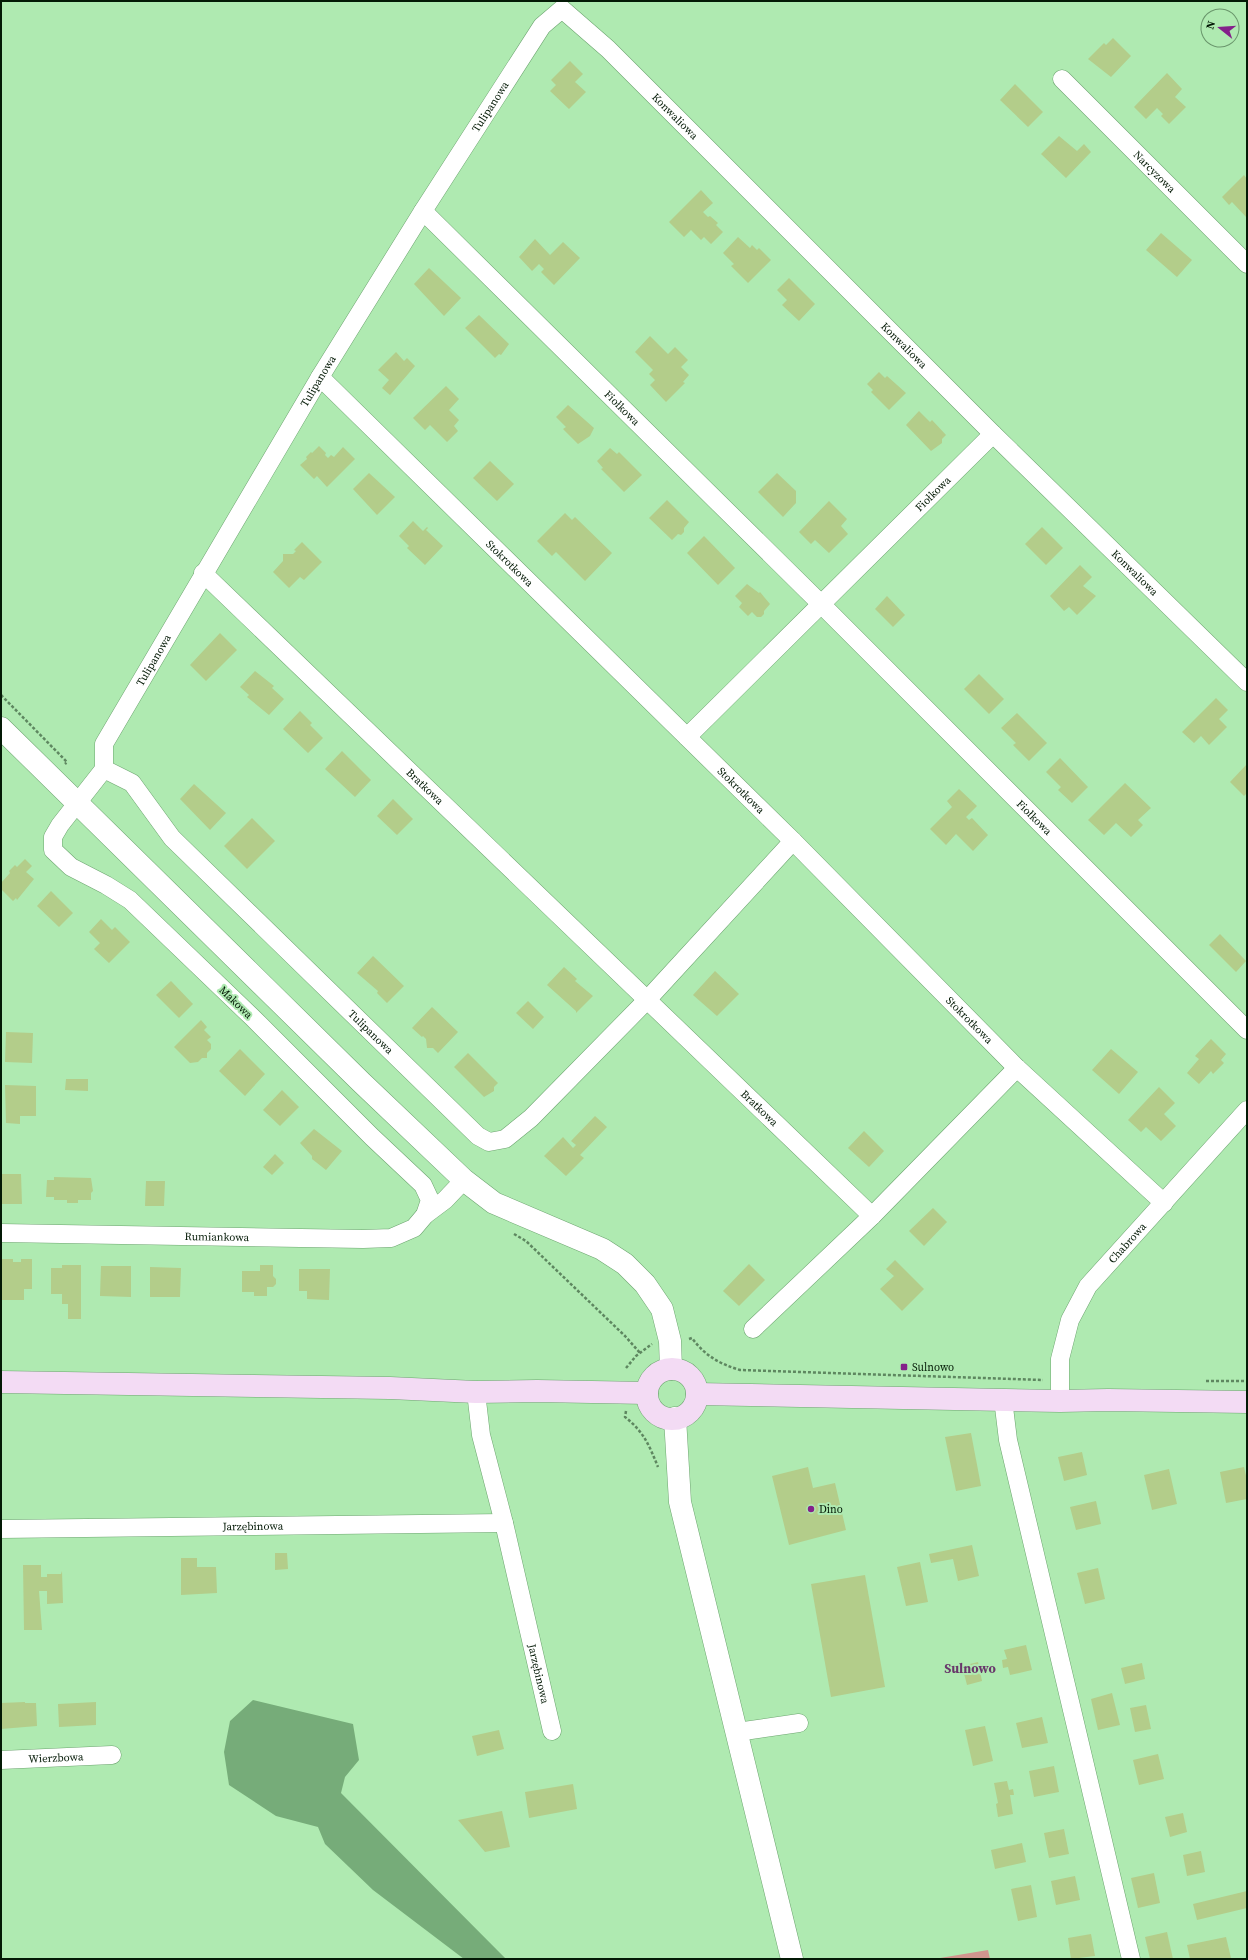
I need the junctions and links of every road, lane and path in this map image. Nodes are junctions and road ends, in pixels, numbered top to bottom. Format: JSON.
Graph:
{"nodes":[{"id":1,"x":562,"y":9,"type":"joint"},
{"id":2,"x":1062,"y":79,"type":"dead end"},
{"id":3,"x":423,"y":211,"type":"junction"},
{"id":4,"x":1247,"y":264,"type":"edge"},
{"id":5,"x":320,"y":377,"type":"junction"},
{"id":6,"x":993,"y":434,"type":"junction"},
{"id":7,"x":203,"y":573,"type":"junction"},
{"id":8,"x":821,"y":604,"type":"junction"},
{"id":9,"x":1247,"y":682,"type":"edge"},
{"id":10,"x":1,"y":695,"type":"edge"},
{"id":11,"x":1,"y":728,"type":"edge"},
{"id":12,"x":687,"y":737,"type":"junction"},
{"id":13,"x":104,"y":769,"type":"junction"},
{"id":14,"x":50,"y":776,"type":"junction"},
{"id":15,"x":77,"y":803,"type":"junction"},
{"id":16,"x":793,"y":841,"type":"junction"},
{"id":17,"x":647,"y":1000,"type":"junction"},
{"id":18,"x":1247,"y":1030,"type":"edge"},
{"id":19,"x":1017,"y":1068,"type":"junction"},
{"id":20,"x":1247,"y":1110,"type":"edge"},
{"id":21,"x":464,"y":1180,"type":"junction"},
{"id":22,"x":1164,"y":1203,"type":"junction"},
{"id":23,"x":425,"y":1215,"type":"junction"},
{"id":24,"x":872,"y":1216,"type":"junction"},
{"id":25,"x":511,"y":1232,"type":"dead end"},
{"id":26,"x":1,"y":1233,"type":"edge"},
{"id":27,"x":753,"y":1329,"type":"dead end"},
{"id":28,"x":687,"y":1340,"type":"dead end"},
{"id":29,"x":656,"y":1342,"type":"dead end"},
{"id":30,"x":640,"y":1353,"type":"junction"},
{"id":31,"x":626,"y":1368,"type":"dead end"},
{"id":32,"x":671,"y":1369,"type":"junction"},
{"id":33,"x":1045,"y":1380,"type":"dead end"},
{"id":34,"x":1,"y":1382,"type":"edge"},
{"id":35,"x":476,"y":1392,"type":"junction"},
{"id":36,"x":647,"y":1393,"type":"junction"},
{"id":37,"x":697,"y":1394,"type":"junction"},
{"id":38,"x":1003,"y":1399,"type":"junction"},
{"id":39,"x":1060,"y":1401,"type":"junction"},
{"id":40,"x":1247,"y":1402,"type":"edge"},
{"id":41,"x":675,"y":1418,"type":"junction"},
{"id":42,"x":504,"y":1523,"type":"junction"},
{"id":43,"x":1,"y":1529,"type":"edge"},
{"id":44,"x":799,"y":1723,"type":"dead end"},
{"id":45,"x":552,"y":1731,"type":"dead end"},
{"id":46,"x":737,"y":1732,"type":"junction"},
{"id":47,"x":112,"y":1755,"type":"dead end"},
{"id":48,"x":1,"y":1760,"type":"edge"},
{"id":49,"x":792,"y":1959,"type":"edge"},
{"id":50,"x":1131,"y":1959,"type":"edge"}],
"edges":[{"from":1,"to":3,"type":"street","name":"Tulipanowa"},
{"from":1,"to":6,"type":"street","name":"Konwaliowa"},
{"from":2,"to":4,"type":"street","name":"Narcyzowa"},
{"from":3,"to":5,"type":"street","name":"Tulipanowa"},
{"from":3,"to":8,"type":"street","name":"Fiołkowa"},
{"from":5,"to":7,"type":"street","name":"Tulipanowa"},
{"from":5,"to":12,"type":"street","name":"Stokrotkowa"},
{"from":6,"to":8,"type":"street","name":"Fiołkowa"},
{"from":6,"to":9,"type":"street","name":"Konwaliowa"},
{"from":7,"to":13,"type":"street","name":"Tulipanowa"},
{"from":7,"to":17,"type":"street","name":"Bratkowa"},
{"from":8,"to":12,"type":"street","name":"Fiołkowa"},
{"from":8,"to":18,"type":"street","name":"Fiołkowa"},
{"from":10,"to":14,"type":"path"},
{"from":11,"to":14,"type":"street"},
{"from":12,"to":16,"type":"street","name":"Stokrotkowa"},
{"from":13,"to":15,"type":"street"},
{"from":13,"to":17,"type":"street","name":"Tulipanowa"},
{"from":14,"to":15,"type":"street"},
{"from":15,"to":21,"type":"street"},
{"from":15,"to":23,"type":"street","name":"Makowa"},
{"from":16,"to":17,"type":"street"},
{"from":16,"to":19,"type":"street","name":"Stokrotkowa"},
{"from":17,"to":24,"type":"street","name":"Bratkowa"},
{"from":19,"to":22,"type":"street","name":"Stokrotkowa"},
{"from":19,"to":24,"type":"street"},
{"from":20,"to":22,"type":"street","name":"Chabrowa"},
{"from":21,"to":23,"type":"street","name":"Rumiankowa"},
{"from":21,"to":32,"type":"street"},
{"from":22,"to":39,"type":"street","name":"Chabrowa"},
{"from":23,"to":26,"type":"street","name":"Rumiankowa"},
{"from":24,"to":27,"type":"street"},
{"from":25,"to":30,"type":"path"},
{"from":28,"to":33,"type":"path"},
{"from":29,"to":30,"type":"path"},
{"from":30,"to":31,"type":"path"},
{"from":32,"to":36,"type":"main road"},
{"from":32,"to":37,"type":"main road"},
{"from":34,"to":35,"type":"main road"},
{"from":35,"to":36,"type":"main road"},
{"from":35,"to":42,"type":"street","name":"Jarzębinowa"},
{"from":36,"to":41,"type":"main road"},
{"from":37,"to":38,"type":"main road"},
{"from":37,"to":41,"type":"main road"},
{"from":38,"to":39,"type":"main road"},
{"from":38,"to":50,"type":"street"},
{"from":39,"to":40,"type":"main road"},
{"from":41,"to":46,"type":"street"},
{"from":42,"to":43,"type":"street","name":"Jarzębinowa"},
{"from":42,"to":45,"type":"street","name":"Jarzębinowa"},
{"from":44,"to":46,"type":"street"},
{"from":46,"to":49,"type":"street"},
{"from":47,"to":48,"type":"street","name":"Wierzbowa"}]}
